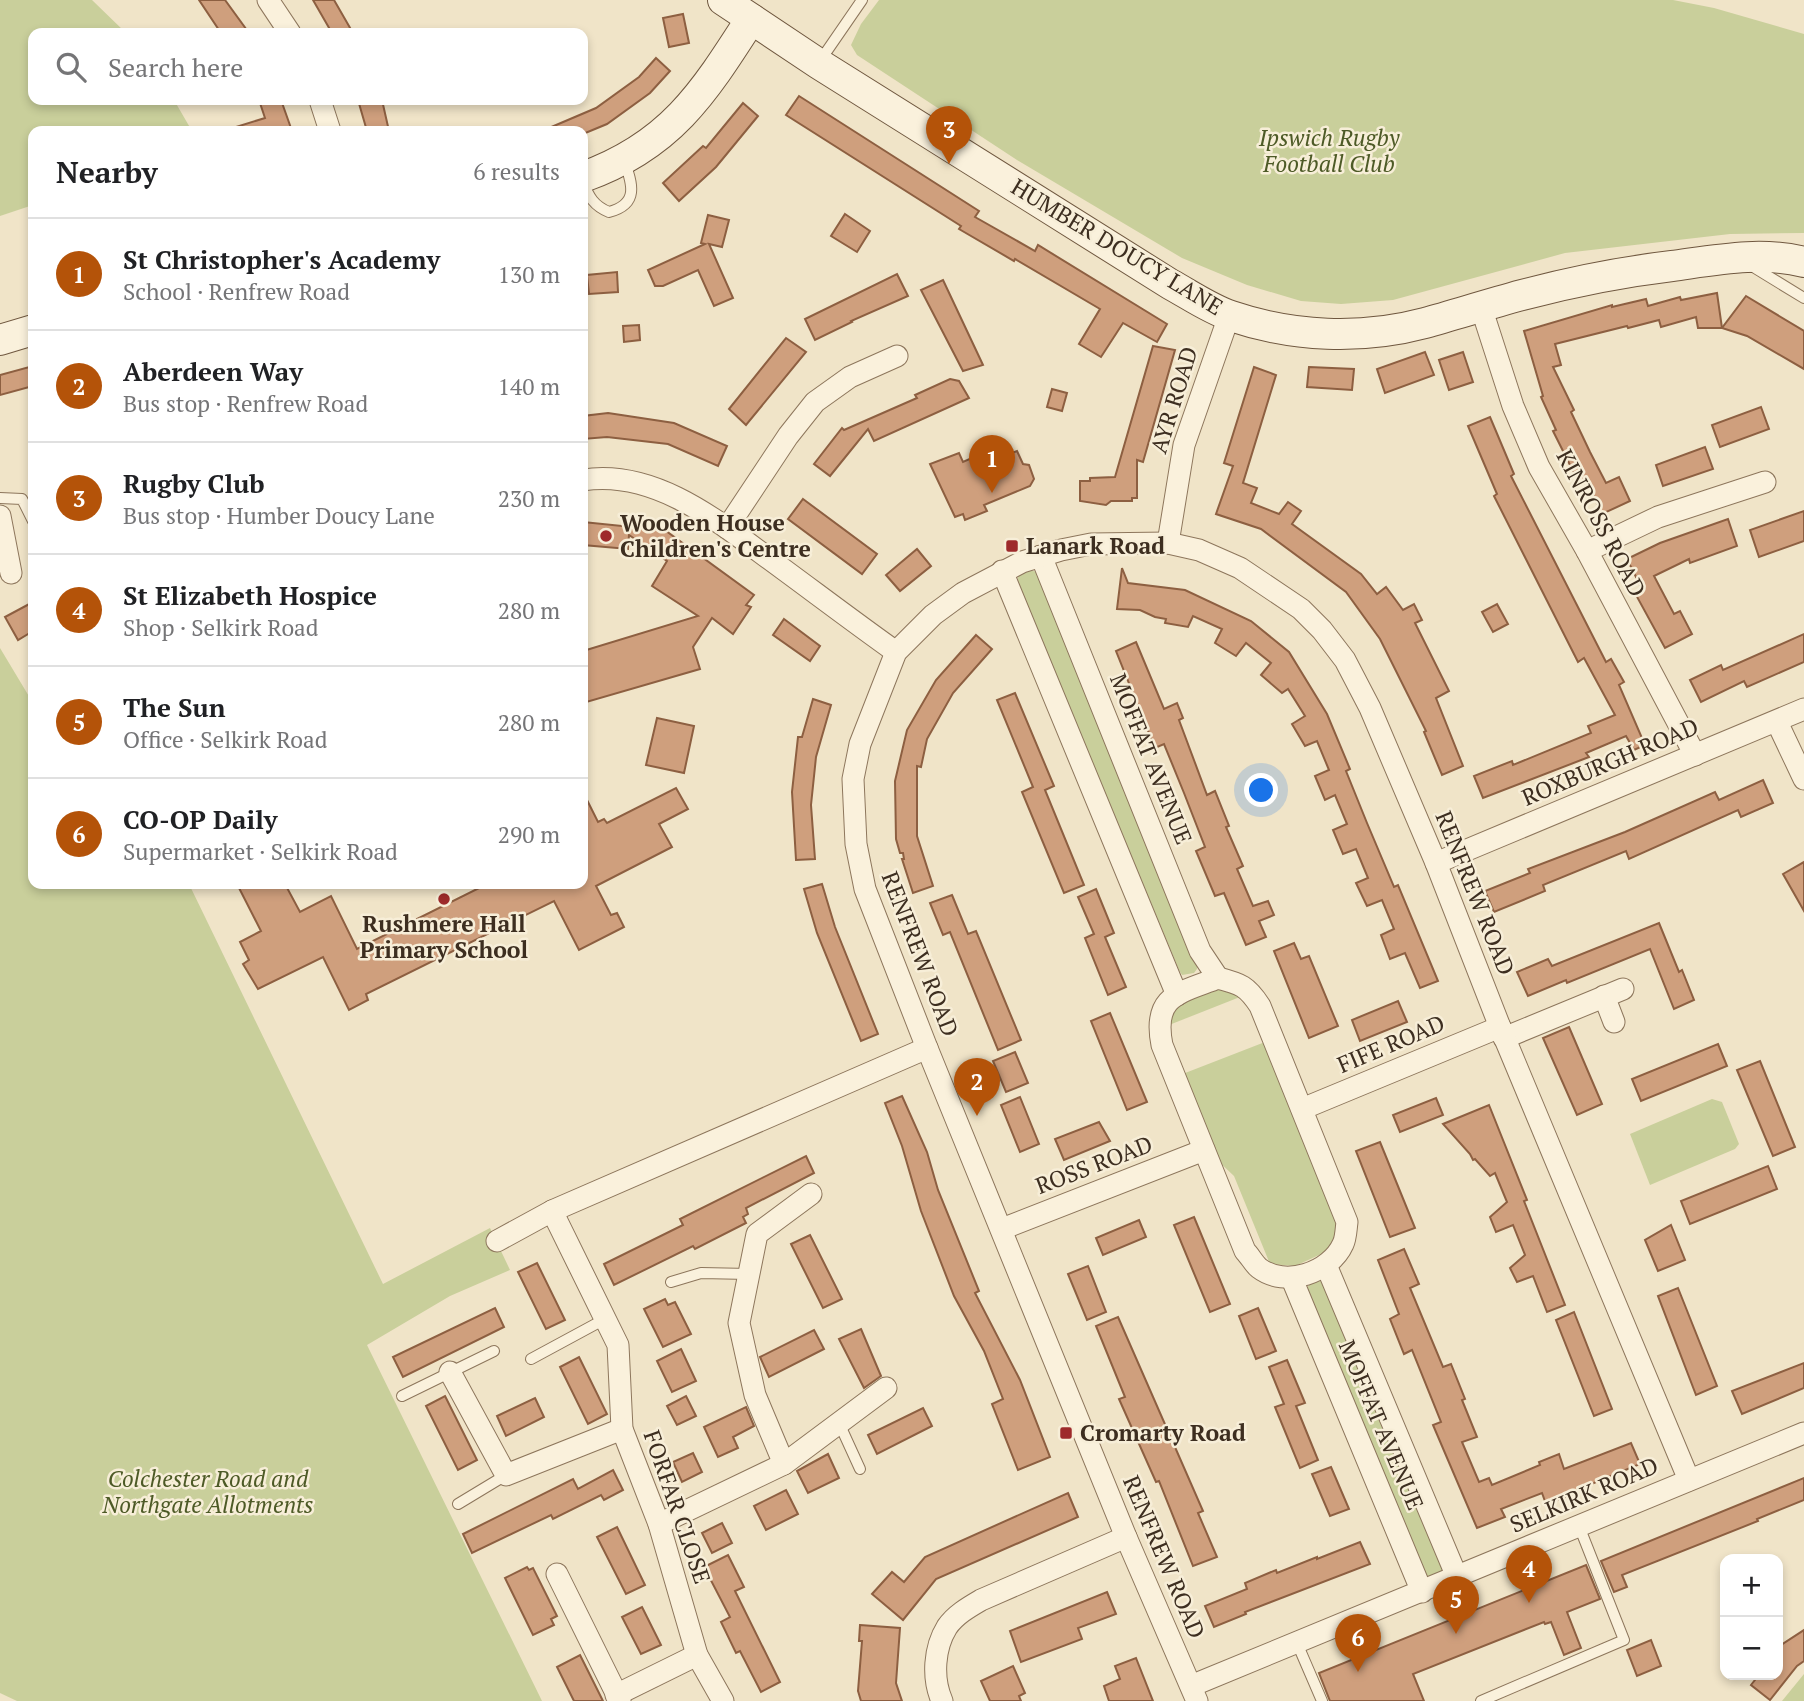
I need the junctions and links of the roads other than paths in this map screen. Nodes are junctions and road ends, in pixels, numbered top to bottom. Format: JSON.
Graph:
{"nodes":[{"id":1,"x":268,"y":0,"type":"edge"},
{"id":2,"x":723,"y":0,"type":"edge"},
{"id":3,"x":862,"y":0,"type":"edge"},
{"id":4,"x":751,"y":19,"type":"junction"},
{"id":5,"x":287,"y":28,"type":"edge"},
{"id":6,"x":819,"y":64,"type":"junction"},
{"id":7,"x":322,"y":105,"type":"edge"},
{"id":8,"x":328,"y":126,"type":"edge"},
{"id":9,"x":624,"y":160,"type":"junction"},
{"id":10,"x":588,"y":178,"type":"edge"},
{"id":11,"x":588,"y":195,"type":"edge"},
{"id":12,"x":1738,"y":258,"type":"junction"},
{"id":13,"x":1804,"y":262,"type":"edge"},
{"id":14,"x":1804,"y":298,"type":"edge"},
{"id":15,"x":1481,"y":307,"type":"junction"},
{"id":16,"x":1229,"y":316,"type":"junction"},
{"id":17,"x":28,"y":332,"type":"edge"},
{"id":18,"x":0,"y":340,"type":"edge"},
{"id":19,"x":897,"y":356,"type":"dead end"},
{"id":20,"x":588,"y":480,"type":"edge"},
{"id":21,"x":1765,"y":482,"type":"dead end"},
{"id":22,"x":0,"y":498,"type":"edge"},
{"id":23,"x":28,"y":511,"type":"edge"},
{"id":24,"x":0,"y":516,"type":"edge"},
{"id":25,"x":727,"y":528,"type":"junction"},
{"id":26,"x":1168,"y":543,"type":"junction"},
{"id":27,"x":1587,"y":551,"type":"junction"},
{"id":28,"x":1041,"y":556,"type":"junction"},
{"id":29,"x":1002,"y":571,"type":"junction"},
{"id":30,"x":11,"y":573,"type":"dead end"},
{"id":31,"x":896,"y":652,"type":"junction"},
{"id":32,"x":1804,"y":709,"type":"edge"},
{"id":33,"x":1777,"y":722,"type":"junction"},
{"id":34,"x":1695,"y":755,"type":"junction"},
{"id":35,"x":1804,"y":779,"type":"edge"},
{"id":36,"x":1436,"y":863,"type":"junction"},
{"id":37,"x":1218,"y":978,"type":"junction"},
{"id":38,"x":1177,"y":995,"type":"junction"},
{"id":39,"x":1614,"y":1022,"type":"dead end"},
{"id":40,"x":1502,"y":1033,"type":"junction"},
{"id":41,"x":927,"y":1048,"type":"junction"},
{"id":42,"x":1302,"y":1110,"type":"junction"},
{"id":43,"x":1204,"y":1150,"type":"junction"},
{"id":44,"x":811,"y":1194,"type":"dead end"},
{"id":45,"x":552,"y":1211,"type":"junction"},
{"id":46,"x":1002,"y":1229,"type":"junction"},
{"id":47,"x":496,"y":1241,"type":"dead end"},
{"id":48,"x":1326,"y":1265,"type":"junction"},
{"id":49,"x":749,"y":1274,"type":"junction"},
{"id":50,"x":1292,"y":1279,"type":"junction"},
{"id":51,"x":671,"y":1282,"type":"dead end"},
{"id":52,"x":605,"y":1319,"type":"junction"},
{"id":53,"x":494,"y":1352,"type":"dead end"},
{"id":54,"x":531,"y":1359,"type":"dead end"},
{"id":55,"x":450,"y":1373,"type":"junction"},
{"id":56,"x":886,"y":1388,"type":"dead end"},
{"id":57,"x":402,"y":1396,"type":"dead end"},
{"id":58,"x":839,"y":1423,"type":"junction"},
{"id":59,"x":622,"y":1429,"type":"junction"},
{"id":60,"x":1804,"y":1433,"type":"edge"},
{"id":61,"x":784,"y":1464,"type":"junction"},
{"id":62,"x":860,"y":1469,"type":"dead end"},
{"id":63,"x":506,"y":1475,"type":"junction"},
{"id":64,"x":1689,"y":1480,"type":"junction"},
{"id":65,"x":458,"y":1504,"type":"dead end"},
{"id":66,"x":659,"y":1524,"type":"junction"},
{"id":67,"x":1579,"y":1526,"type":"junction"},
{"id":68,"x":1126,"y":1537,"type":"junction"},
{"id":69,"x":557,"y":1574,"type":"dead end"},
{"id":70,"x":1457,"y":1577,"type":"junction"},
{"id":71,"x":1422,"y":1592,"type":"junction"},
{"id":72,"x":1297,"y":1643,"type":"junction"},
{"id":73,"x":697,"y":1655,"type":"junction"},
{"id":74,"x":1194,"y":1694,"type":"edge"},
{"id":75,"x":618,"y":1698,"type":"edge"},
{"id":76,"x":723,"y":1701,"type":"edge"},
{"id":77,"x":942,"y":1701,"type":"edge"},
{"id":78,"x":1322,"y":1701,"type":"edge"},
{"id":79,"x":1481,"y":1701,"type":"edge"}],
"edges":[{"from":1,"to":5,"type":"street"},
{"from":2,"to":4,"type":"street","name":"HUMBER DOUCY LANE"},
{"from":3,"to":6,"type":"lane"},
{"from":4,"to":6,"type":"street","name":"HUMBER DOUCY LANE"},
{"from":4,"to":9,"type":"street"},
{"from":6,"to":16,"type":"street","name":"HUMBER DOUCY LANE"},
{"from":7,"to":8,"type":"street"},
{"from":9,"to":10,"type":"street"},
{"from":9,"to":11,"type":"lane"},
{"from":12,"to":13,"type":"street","name":"HUMBER DOUCY LANE"},
{"from":12,"to":14,"type":"lane"},
{"from":12,"to":15,"type":"street","name":"HUMBER DOUCY LANE"},
{"from":15,"to":16,"type":"street","name":"HUMBER DOUCY LANE"},
{"from":15,"to":27,"type":"street","name":"KINROSS ROAD"},
{"from":16,"to":26,"type":"street","name":"AYR ROAD"},
{"from":17,"to":18,"type":"street"},
{"from":19,"to":25,"type":"street"},
{"from":20,"to":25,"type":"street"},
{"from":21,"to":27,"type":"street"},
{"from":22,"to":23,"type":"lane"},
{"from":24,"to":30,"type":"street"},
{"from":25,"to":31,"type":"street"},
{"from":26,"to":28,"type":"street","name":"RENFREW ROAD"},
{"from":26,"to":36,"type":"street","name":"RENFREW ROAD"},
{"from":27,"to":34,"type":"street","name":"KINROSS ROAD"},
{"from":28,"to":29,"type":"street","name":"RENFREW ROAD"},
{"from":28,"to":37,"type":"street","name":"MOFFAT AVENUE"},
{"from":29,"to":31,"type":"street","name":"RENFREW ROAD"},
{"from":29,"to":38,"type":"street"},
{"from":31,"to":41,"type":"street","name":"RENFREW ROAD"},
{"from":32,"to":33,"type":"street","name":"ROXBURGH ROAD"},
{"from":33,"to":34,"type":"street","name":"ROXBURGH ROAD"},
{"from":33,"to":35,"type":"street"},
{"from":34,"to":36,"type":"street","name":"ROXBURGH ROAD"},
{"from":36,"to":40,"type":"street","name":"RENFREW ROAD"},
{"from":37,"to":38,"type":"street"},
{"from":37,"to":42,"type":"street"},
{"from":38,"to":43,"type":"street"},
{"from":39,"to":40,"type":"street"},
{"from":40,"to":42,"type":"street","name":"FIFE ROAD"},
{"from":40,"to":64,"type":"street","name":"RENFREW ROAD"},
{"from":41,"to":45,"type":"street"},
{"from":41,"to":46,"type":"street","name":"RENFREW ROAD"},
{"from":42,"to":48,"type":"street"},
{"from":43,"to":46,"type":"street","name":"ROSS ROAD"},
{"from":43,"to":50,"type":"street"},
{"from":44,"to":49,"type":"street"},
{"from":45,"to":47,"type":"street"},
{"from":45,"to":52,"type":"street","name":"FORFAR CLOSE"},
{"from":46,"to":68,"type":"street","name":"RENFREW ROAD"},
{"from":48,"to":50,"type":"street"},
{"from":48,"to":70,"type":"street","name":"MOFFAT AVENUE"},
{"from":49,"to":51,"type":"lane"},
{"from":49,"to":61,"type":"street"},
{"from":50,"to":71,"type":"street","name":"MOFFAT AVENUE"},
{"from":52,"to":54,"type":"lane"},
{"from":52,"to":59,"type":"street","name":"FORFAR CLOSE"},
{"from":53,"to":55,"type":"lane"},
{"from":55,"to":57,"type":"lane"},
{"from":55,"to":63,"type":"street"},
{"from":56,"to":58,"type":"street"},
{"from":58,"to":61,"type":"street"},
{"from":58,"to":62,"type":"lane"},
{"from":59,"to":63,"type":"street"},
{"from":59,"to":66,"type":"street","name":"FORFAR CLOSE"},
{"from":60,"to":64,"type":"street","name":"SELKIRK ROAD"},
{"from":61,"to":66,"type":"street"},
{"from":63,"to":65,"type":"lane"},
{"from":64,"to":67,"type":"street","name":"SELKIRK ROAD"},
{"from":66,"to":73,"type":"street","name":"FORFAR CLOSE"},
{"from":67,"to":70,"type":"street","name":"SELKIRK ROAD"},
{"from":67,"to":79,"type":"lane"},
{"from":68,"to":74,"type":"street","name":"RENFREW ROAD"},
{"from":68,"to":77,"type":"street"},
{"from":69,"to":75,"type":"street"},
{"from":70,"to":71,"type":"street","name":"SELKIRK ROAD"},
{"from":71,"to":72,"type":"street","name":"SELKIRK ROAD"},
{"from":72,"to":74,"type":"street","name":"SELKIRK ROAD"},
{"from":72,"to":78,"type":"lane"},
{"from":73,"to":75,"type":"street"},
{"from":73,"to":76,"type":"street","name":"FORFAR CLOSE"}]}
